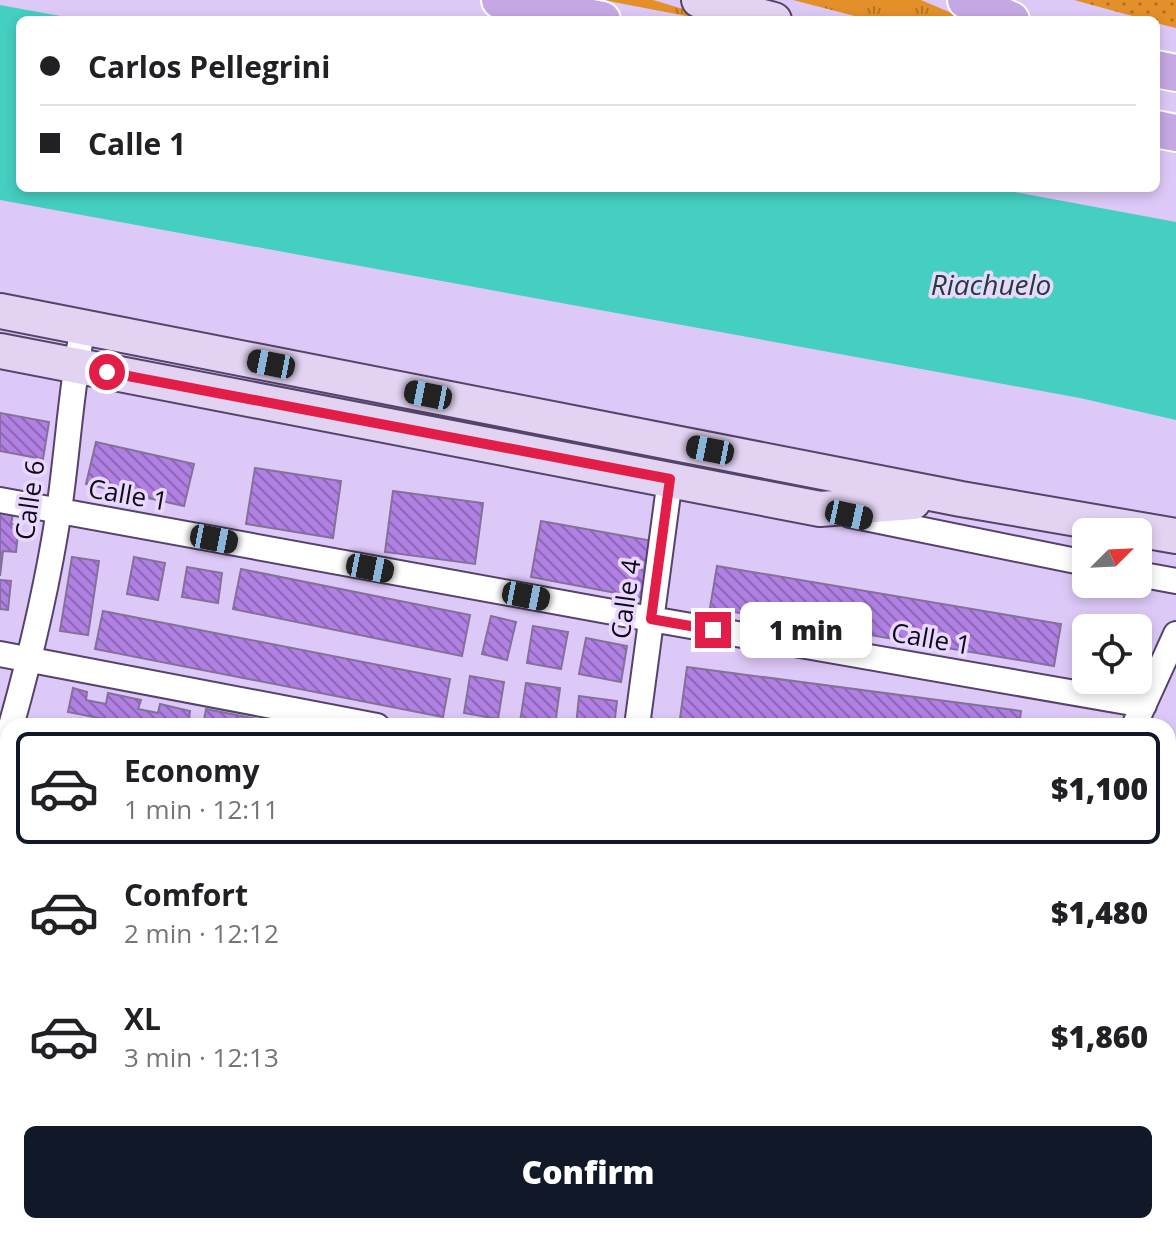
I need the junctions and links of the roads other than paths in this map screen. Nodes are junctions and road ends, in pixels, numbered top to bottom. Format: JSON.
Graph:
{"nodes":[{"id":1,"x":500,"y":0,"type":"edge"},
{"id":2,"x":699,"y":0,"type":"edge"},
{"id":3,"x":966,"y":0,"type":"edge"},
{"id":4,"x":582,"y":16,"type":"edge"},
{"id":5,"x":759,"y":16,"type":"edge"},
{"id":6,"x":1002,"y":16,"type":"edge"},
{"id":7,"x":0,"y":311,"type":"edge"},
{"id":8,"x":83,"y":327,"type":"junction"},
{"id":9,"x":0,"y":351,"type":"edge"},
{"id":10,"x":75,"y":366,"type":"junction"},
{"id":11,"x":670,"y":479,"type":"junction"},
{"id":12,"x":961,"y":499,"type":"junction"},
{"id":13,"x":0,"y":500,"type":"edge"},
{"id":14,"x":820,"y":509,"type":"junction"},
{"id":15,"x":58,"y":510,"type":"junction"},
{"id":16,"x":1176,"y":536,"type":"edge"},
{"id":17,"x":1072,"y":560,"type":"edge"},
{"id":18,"x":1152,"y":577,"type":"edge"},
{"id":19,"x":1176,"y":581,"type":"edge"},
{"id":20,"x":651,"y":619,"type":"junction"},
{"id":21,"x":1176,"y":634,"type":"edge"},
{"id":22,"x":0,"y":654,"type":"edge"},
{"id":23,"x":30,"y":659,"type":"junction"},
{"id":24,"x":1139,"y":715,"type":"edge"},
{"id":25,"x":13,"y":718,"type":"edge"},
{"id":26,"x":336,"y":718,"type":"edge"},
{"id":27,"x":638,"y":718,"type":"edge"}],
"edges":[{"from":1,"to":4,"type":"main road"},
{"from":2,"to":5,"type":"main road"},
{"from":3,"to":6,"type":"main road"},
{"from":7,"to":8,"type":"main road"},
{"from":8,"to":10,"type":"street","name":"Calle 6"},
{"from":8,"to":12,"type":"main road"},
{"from":9,"to":10,"type":"main road"},
{"from":10,"to":11,"type":"main road"},
{"from":10,"to":15,"type":"street","name":"Calle 6"},
{"from":11,"to":14,"type":"main road"},
{"from":11,"to":20,"type":"street","name":"Calle 4"},
{"from":12,"to":14,"type":"main road"},
{"from":12,"to":16,"type":"main road"},
{"from":13,"to":15,"type":"street","name":"Calle 1"},
{"from":14,"to":17,"type":"street"},
{"from":15,"to":20,"type":"street","name":"Calle 1"},
{"from":15,"to":23,"type":"street","name":"Calle 6"},
{"from":18,"to":19,"type":"street"},
{"from":20,"to":24,"type":"street","name":"Calle 1"},
{"from":20,"to":27,"type":"street","name":"Calle 4"},
{"from":21,"to":24,"type":"street"},
{"from":22,"to":23,"type":"street"},
{"from":23,"to":25,"type":"street","name":"Calle 6"},
{"from":23,"to":26,"type":"street"}]}
